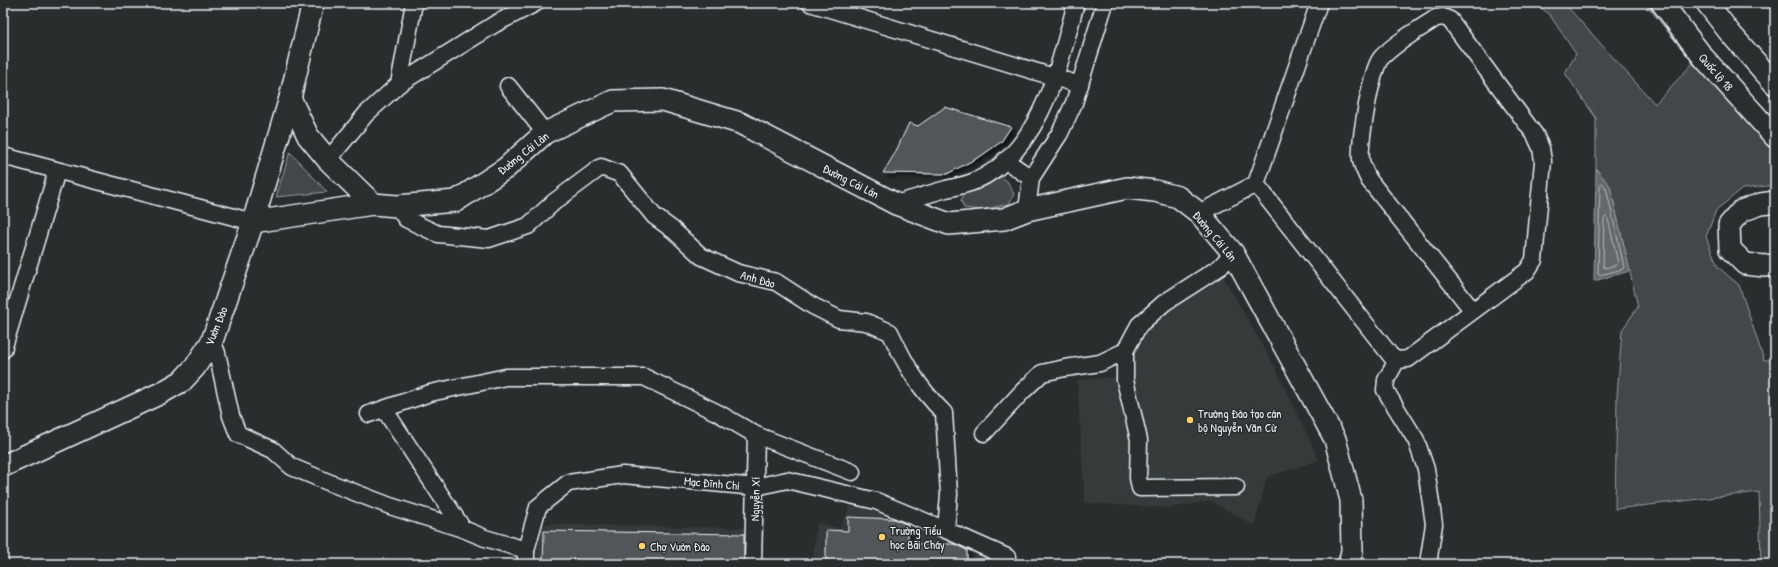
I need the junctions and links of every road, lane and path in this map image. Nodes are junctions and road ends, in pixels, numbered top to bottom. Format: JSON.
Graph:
{"nodes":[{"id":1,"x":313,"y":3,"type":"edge"},
{"id":2,"x":414,"y":3,"type":"edge"},
{"id":3,"x":536,"y":3,"type":"edge"},
{"id":4,"x":810,"y":3,"type":"edge"},
{"id":5,"x":1076,"y":3,"type":"edge"},
{"id":6,"x":1105,"y":3,"type":"edge"},
{"id":7,"x":1319,"y":3,"type":"edge"},
{"id":8,"x":1662,"y":3,"type":"edge"},
{"id":9,"x":1674,"y":3,"type":"edge"},
{"id":10,"x":1707,"y":3,"type":"edge"},
{"id":11,"x":1720,"y":3,"type":"edge"},
{"id":12,"x":1734,"y":30,"type":"junction"},
{"id":13,"x":1706,"y":54,"type":"junction"},
{"id":14,"x":1775,"y":69,"type":"edge"},
{"id":15,"x":1056,"y":78,"type":"junction"},
{"id":16,"x":400,"y":84,"type":"junction"},
{"id":17,"x":1775,"y":84,"type":"edge"},
{"id":18,"x":1080,"y":85,"type":"junction"},
{"id":19,"x":508,"y":86,"type":"dead end"},
{"id":20,"x":290,"y":98,"type":"junction"},
{"id":21,"x":1775,"y":123,"type":"edge"},
{"id":22,"x":545,"y":133,"type":"junction"},
{"id":23,"x":1775,"y":137,"type":"edge"},
{"id":24,"x":3,"y":156,"type":"edge"},
{"id":25,"x":328,"y":160,"type":"junction"},
{"id":26,"x":1005,"y":160,"type":"junction"},
{"id":27,"x":57,"y":172,"type":"junction"},
{"id":28,"x":1032,"y":178,"type":"junction"},
{"id":29,"x":1256,"y":184,"type":"junction"},
{"id":30,"x":1775,"y":202,"type":"edge"},
{"id":31,"x":373,"y":204,"type":"junction"},
{"id":32,"x":896,"y":204,"type":"junction"},
{"id":33,"x":397,"y":206,"type":"junction"},
{"id":34,"x":1027,"y":210,"type":"junction"},
{"id":35,"x":1199,"y":213,"type":"junction"},
{"id":36,"x":253,"y":222,"type":"junction"},
{"id":37,"x":1233,"y":253,"type":"junction"},
{"id":38,"x":1775,"y":265,"type":"edge"},
{"id":39,"x":1473,"y":311,"type":"junction"},
{"id":40,"x":212,"y":341,"type":"junction"},
{"id":41,"x":3,"y":350,"type":"edge"},
{"id":42,"x":1125,"y":351,"type":"junction"},
{"id":43,"x":1397,"y":360,"type":"junction"},
{"id":44,"x":984,"y":433,"type":"dead end"},
{"id":45,"x":756,"y":435,"type":"junction"},
{"id":46,"x":3,"y":466,"type":"edge"},
{"id":47,"x":852,"y":472,"type":"dead end"},
{"id":48,"x":1236,"y":487,"type":"dead end"},
{"id":49,"x":756,"y":488,"type":"junction"},
{"id":50,"x":463,"y":529,"type":"junction"},
{"id":51,"x":946,"y":530,"type":"junction"},
{"id":52,"x":526,"y":557,"type":"edge"},
{"id":53,"x":753,"y":564,"type":"edge"},
{"id":54,"x":1002,"y":564,"type":"edge"},
{"id":55,"x":1348,"y":564,"type":"edge"},
{"id":56,"x":1428,"y":564,"type":"edge"}],
"edges":[{"from":1,"to":20,"type":"main road"},
{"from":2,"to":16,"type":"street"},
{"from":3,"to":16,"type":"street"},
{"from":4,"to":15,"type":"street"},
{"from":5,"to":15,"type":"street"},
{"from":6,"to":18,"type":"street"},
{"from":7,"to":29,"type":"street"},
{"from":8,"to":13,"type":"main road","name":"Quốc lộ 18"},
{"from":9,"to":13,"type":"main road","name":"Quốc lộ 18"},
{"from":10,"to":12,"type":"main road"},
{"from":11,"to":12,"type":"main road"},
{"from":12,"to":14,"type":"main road"},
{"from":12,"to":17,"type":"main road"},
{"from":13,"to":21,"type":"main road","name":"Quốc lộ 18"},
{"from":13,"to":23,"type":"main road","name":"Quốc lộ 18"},
{"from":15,"to":18,"type":"street"},
{"from":15,"to":26,"type":"street"},
{"from":16,"to":25,"type":"street"},
{"from":18,"to":28,"type":"street"},
{"from":19,"to":22,"type":"street"},
{"from":20,"to":25,"type":"main road"},
{"from":20,"to":36,"type":"main road","name":"Vườn Đào"},
{"from":22,"to":32,"type":"main road","name":"Đường Cái Lân"},
{"from":22,"to":33,"type":"main road","name":"Đường Cái Lân"},
{"from":24,"to":27,"type":"street"},
{"from":25,"to":31,"type":"main road"},
{"from":26,"to":28,"type":"street"},
{"from":26,"to":32,"type":"street"},
{"from":27,"to":36,"type":"street"},
{"from":27,"to":41,"type":"street"},
{"from":28,"to":34,"type":"street"},
{"from":29,"to":35,"type":"street"},
{"from":29,"to":43,"type":"street"},
{"from":30,"to":38,"type":"main road"},
{"from":31,"to":33,"type":"main road","name":"Đường Cái Lân"},
{"from":31,"to":36,"type":"main road","name":"Đường Cái Lân"},
{"from":32,"to":34,"type":"main road","name":"Đường Cái Lân"},
{"from":33,"to":51,"type":"street","name":"Anh Đào"},
{"from":34,"to":35,"type":"main road","name":"Đường Cái Lân"},
{"from":35,"to":37,"type":"main road","name":"Đường Cái Lân"},
{"from":36,"to":40,"type":"main road","name":"Vườn Đào"},
{"from":37,"to":42,"type":"street"},
{"from":37,"to":55,"type":"main road","name":"Đường Cái Lân"},
{"from":39,"to":39,"type":"street"},
{"from":39,"to":43,"type":"street"},
{"from":40,"to":46,"type":"main road","name":"Vườn Đào"},
{"from":40,"to":50,"type":"street"},
{"from":42,"to":44,"type":"street"},
{"from":42,"to":48,"type":"street"},
{"from":43,"to":56,"type":"street"},
{"from":45,"to":47,"type":"street"},
{"from":45,"to":49,"type":"street","name":"Nguyễn Xí"},
{"from":45,"to":50,"type":"street"},
{"from":49,"to":51,"type":"street","name":"Mạc Đĩnh Chi"},
{"from":49,"to":52,"type":"street","name":"Mạc Đĩnh Chi"},
{"from":49,"to":53,"type":"street","name":"Nguyễn Xí"},
{"from":50,"to":52,"type":"street"},
{"from":51,"to":54,"type":"street"}]}
